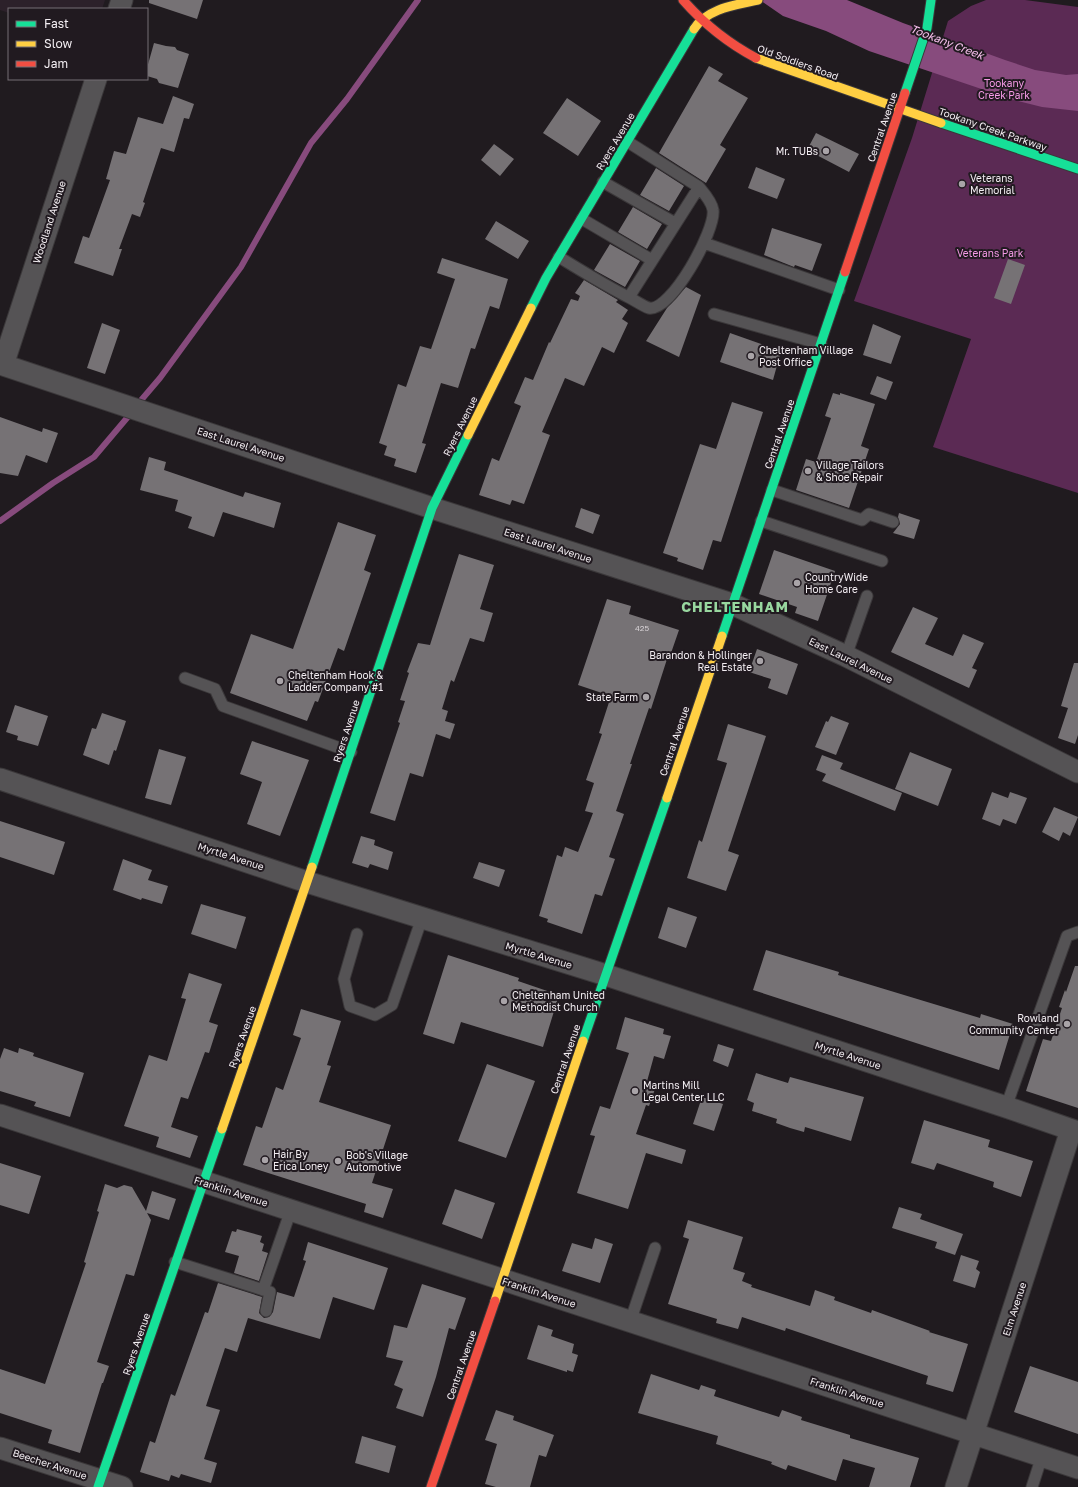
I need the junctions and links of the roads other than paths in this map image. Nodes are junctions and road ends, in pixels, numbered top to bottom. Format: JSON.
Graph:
{"nodes":[{"id":1,"x":683,"y":0,"type":"edge"},
{"id":2,"x":758,"y":0,"type":"edge"},
{"id":3,"x":931,"y":0,"type":"edge"},
{"id":4,"x":700,"y":20,"type":"junction"},
{"id":5,"x":96,"y":80,"type":"edge"},
{"id":6,"x":900,"y":109,"type":"junction"},
{"id":7,"x":628,"y":142,"type":"junction"},
{"id":8,"x":1078,"y":170,"type":"edge"},
{"id":9,"x":603,"y":182,"type":"junction"},
{"id":10,"x":699,"y":188,"type":"junction"},
{"id":11,"x":582,"y":219,"type":"junction"},
{"id":12,"x":675,"y":223,"type":"junction"},
{"id":13,"x":704,"y":243,"type":"junction"},
{"id":14,"x":559,"y":257,"type":"junction"},
{"id":15,"x":652,"y":260,"type":"junction"},
{"id":16,"x":839,"y":290,"type":"junction"},
{"id":17,"x":628,"y":297,"type":"junction"},
{"id":18,"x":714,"y":314,"type":"dead end"},
{"id":19,"x":821,"y":344,"type":"junction"},
{"id":20,"x":1,"y":365,"type":"edge"},
{"id":21,"x":772,"y":490,"type":"junction"},
{"id":22,"x":432,"y":508,"type":"junction"},
{"id":23,"x":761,"y":522,"type":"junction"},
{"id":24,"x":893,"y":522,"type":"dead end"},
{"id":25,"x":882,"y":561,"type":"dead end"},
{"id":26,"x":867,"y":596,"type":"dead end"},
{"id":27,"x":732,"y":604,"type":"junction"},
{"id":28,"x":846,"y":656,"type":"junction"},
{"id":29,"x":185,"y":678,"type":"dead end"},
{"id":30,"x":351,"y":752,"type":"junction"},
{"id":31,"x":1078,"y":772,"type":"edge"},
{"id":32,"x":0,"y":779,"type":"edge"},
{"id":33,"x":307,"y":882,"type":"junction"},
{"id":34,"x":422,"y":918,"type":"junction"},
{"id":35,"x":1078,"y":932,"type":"edge"},
{"id":36,"x":357,"y":934,"type":"dead end"},
{"id":37,"x":606,"y":975,"type":"junction"},
{"id":38,"x":1006,"y":1107,"type":"junction"},
{"id":39,"x":0,"y":1115,"type":"edge"},
{"id":40,"x":1075,"y":1131,"type":"edge"},
{"id":41,"x":203,"y":1181,"type":"junction"},
{"id":42,"x":291,"y":1210,"type":"junction"},
{"id":43,"x":655,"y":1248,"type":"dead end"},
{"id":44,"x":175,"y":1262,"type":"junction"},
{"id":45,"x":501,"y":1280,"type":"junction"},
{"id":46,"x":264,"y":1290,"type":"junction"},
{"id":47,"x":266,"y":1311,"type":"dead end"},
{"id":48,"x":630,"y":1322,"type":"junction"},
{"id":49,"x":974,"y":1434,"type":"junction"},
{"id":50,"x":0,"y":1448,"type":"edge"},
{"id":51,"x":1042,"y":1456,"type":"junction"},
{"id":52,"x":1078,"y":1468,"type":"edge"},
{"id":53,"x":99,"y":1483,"type":"edge"},
{"id":54,"x":122,"y":1487,"type":"edge"},
{"id":55,"x":432,"y":1487,"type":"edge"},
{"id":56,"x":956,"y":1487,"type":"edge"},
{"id":57,"x":1032,"y":1487,"type":"edge"}],
"edges":[{"from":1,"to":4,"type":"street","name":"Old Soldiers Road"},
{"from":2,"to":4,"type":"street"},
{"from":3,"to":6,"type":"street","name":"Central Avenue"},
{"from":4,"to":6,"type":"street","name":"Old Soldiers Road"},
{"from":4,"to":7,"type":"street","name":"Ryers Avenue"},
{"from":5,"to":20,"type":"street","name":"Woodland Avenue"},
{"from":6,"to":8,"type":"street","name":"Tookany Creek Parkway"},
{"from":6,"to":16,"type":"street","name":"Central Avenue"},
{"from":7,"to":9,"type":"street","name":"Ryers Avenue"},
{"from":7,"to":10,"type":"lane"},
{"from":9,"to":11,"type":"street","name":"Ryers Avenue"},
{"from":9,"to":12,"type":"lane"},
{"from":10,"to":12,"type":"lane"},
{"from":10,"to":13,"type":"lane"},
{"from":11,"to":14,"type":"street","name":"Ryers Avenue"},
{"from":11,"to":15,"type":"lane"},
{"from":12,"to":15,"type":"lane"},
{"from":13,"to":16,"type":"lane"},
{"from":13,"to":17,"type":"lane"},
{"from":14,"to":17,"type":"lane"},
{"from":14,"to":22,"type":"street","name":"Ryers Avenue"},
{"from":15,"to":17,"type":"lane"},
{"from":16,"to":19,"type":"street","name":"Central Avenue"},
{"from":18,"to":19,"type":"lane"},
{"from":19,"to":21,"type":"street","name":"Central Avenue"},
{"from":20,"to":22,"type":"street","name":"East Laurel Avenue"},
{"from":21,"to":23,"type":"street","name":"Central Avenue"},
{"from":21,"to":24,"type":"lane"},
{"from":22,"to":27,"type":"street","name":"East Laurel Avenue"},
{"from":22,"to":30,"type":"street","name":"Ryers Avenue"},
{"from":23,"to":25,"type":"lane"},
{"from":23,"to":27,"type":"street","name":"Central Avenue"},
{"from":26,"to":28,"type":"lane"},
{"from":27,"to":28,"type":"street","name":"East Laurel Avenue"},
{"from":27,"to":37,"type":"street","name":"Central Avenue"},
{"from":28,"to":31,"type":"street","name":"East Laurel Avenue"},
{"from":29,"to":30,"type":"lane"},
{"from":30,"to":33,"type":"street","name":"Ryers Avenue"},
{"from":32,"to":33,"type":"street","name":"Myrtle Avenue"},
{"from":33,"to":34,"type":"street","name":"Myrtle Avenue"},
{"from":33,"to":41,"type":"street","name":"Ryers Avenue"},
{"from":34,"to":36,"type":"lane"},
{"from":34,"to":37,"type":"street","name":"Myrtle Avenue"},
{"from":35,"to":38,"type":"lane"},
{"from":37,"to":38,"type":"street","name":"Myrtle Avenue"},
{"from":37,"to":45,"type":"street","name":"Central Avenue"},
{"from":38,"to":40,"type":"street","name":"Myrtle Avenue"},
{"from":39,"to":41,"type":"street","name":"Franklin Avenue"},
{"from":40,"to":49,"type":"street","name":"Elm Avenue"},
{"from":41,"to":42,"type":"street","name":"Franklin Avenue"},
{"from":41,"to":44,"type":"street","name":"Ryers Avenue"},
{"from":42,"to":45,"type":"street","name":"Franklin Avenue"},
{"from":42,"to":46,"type":"lane"},
{"from":43,"to":48,"type":"lane"},
{"from":44,"to":46,"type":"lane"},
{"from":44,"to":53,"type":"street","name":"Ryers Avenue"},
{"from":45,"to":48,"type":"street","name":"Franklin Avenue"},
{"from":45,"to":55,"type":"street","name":"Central Avenue"},
{"from":46,"to":47,"type":"lane"},
{"from":48,"to":49,"type":"street","name":"Franklin Avenue"},
{"from":49,"to":51,"type":"street","name":"Franklin Avenue"},
{"from":49,"to":56,"type":"street","name":"Elm Avenue"},
{"from":50,"to":53,"type":"street","name":"Beecher Avenue"},
{"from":51,"to":52,"type":"street","name":"Franklin Avenue"},
{"from":51,"to":57,"type":"lane"},
{"from":53,"to":54,"type":"street","name":"Beecher Avenue"}]}
